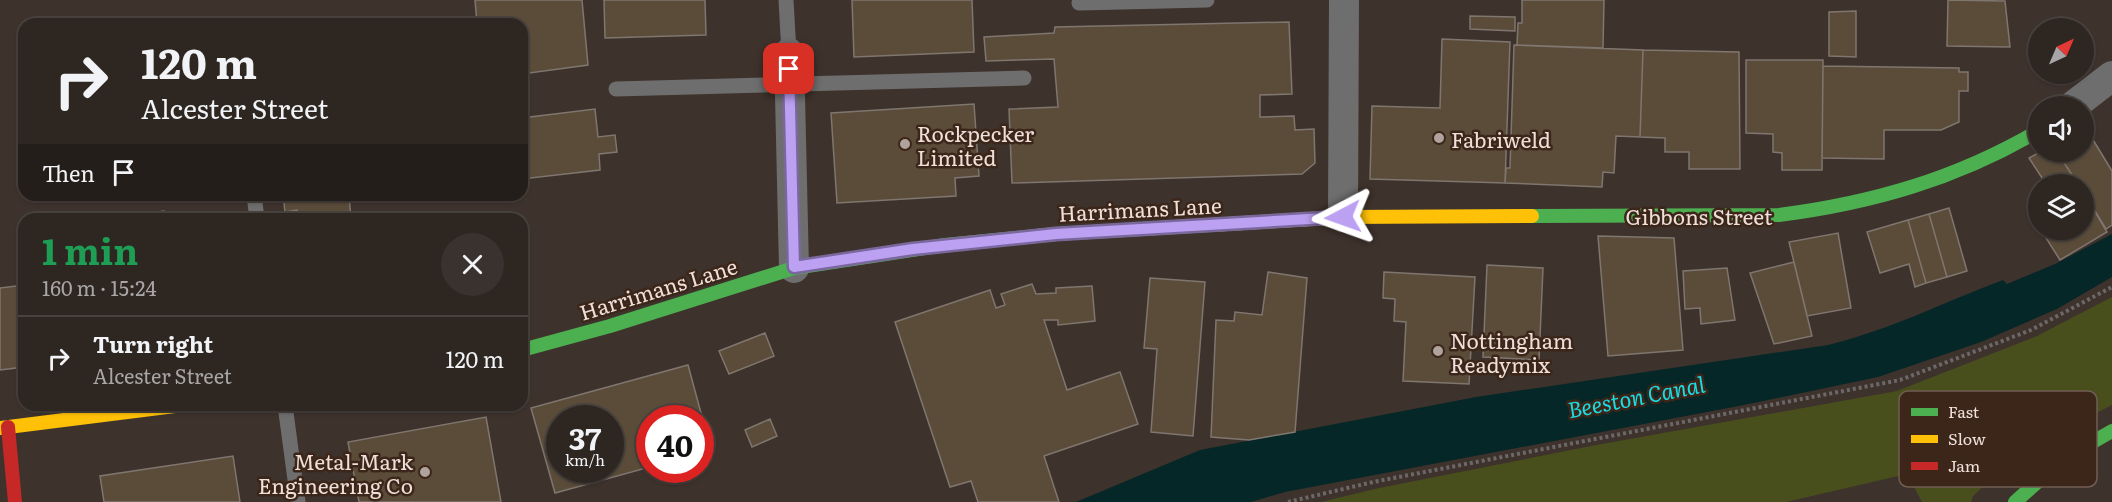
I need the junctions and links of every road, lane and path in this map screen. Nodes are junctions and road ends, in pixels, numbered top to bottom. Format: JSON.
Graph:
{"nodes":[{"id":1,"x":786,"y":0,"type":"edge"},
{"id":2,"x":1206,"y":0,"type":"edge"},
{"id":3,"x":1344,"y":0,"type":"edge"},
{"id":4,"x":1079,"y":3,"type":"dead end"},
{"id":5,"x":789,"y":53,"type":"joint"},
{"id":6,"x":2112,"y":76,"type":"edge"},
{"id":7,"x":1024,"y":78,"type":"dead end"},
{"id":8,"x":790,"y":84,"type":"junction"},
{"id":9,"x":616,"y":88,"type":"dead end"},
{"id":10,"x":2086,"y":96,"type":"edge"},
{"id":11,"x":2028,"y":137,"type":"edge"},
{"id":12,"x":1343,"y":217,"type":"junction"},
{"id":13,"x":794,"y":267,"type":"junction"},
{"id":14,"x":2112,"y":287,"type":"edge"},
{"id":15,"x":528,"y":348,"type":"edge"},
{"id":16,"x":136,"y":411,"type":"edge"},
{"id":17,"x":286,"y":411,"type":"edge"},
{"id":18,"x":4,"y":428,"type":"edge"},
{"id":19,"x":2112,"y":431,"type":"edge"},
{"id":20,"x":2097,"y":439,"type":"edge"},
{"id":21,"x":2031,"y":487,"type":"edge"},
{"id":22,"x":15,"y":502,"type":"edge"},
{"id":23,"x":298,"y":502,"type":"edge"},
{"id":24,"x":1288,"y":502,"type":"edge"},
{"id":25,"x":2014,"y":502,"type":"edge"}],
"edges":[{"from":1,"to":5,"type":"lane"},
{"from":2,"to":4,"type":"lane"},
{"from":3,"to":12,"type":"street"},
{"from":5,"to":8,"type":"street"},
{"from":6,"to":10,"type":"street"},
{"from":7,"to":8,"type":"lane"},
{"from":8,"to":9,"type":"lane"},
{"from":8,"to":13,"type":"street"},
{"from":11,"to":12,"type":"street","name":"Gibbons Street"},
{"from":12,"to":13,"type":"street","name":"Harrimans Lane"},
{"from":13,"to":15,"type":"street","name":"Harrimans Lane"},
{"from":14,"to":24,"type":"path"},
{"from":16,"to":18,"type":"street"},
{"from":17,"to":23,"type":"lane"},
{"from":18,"to":22,"type":"street"},
{"from":19,"to":20,"type":"street"},
{"from":21,"to":25,"type":"street"}]}
